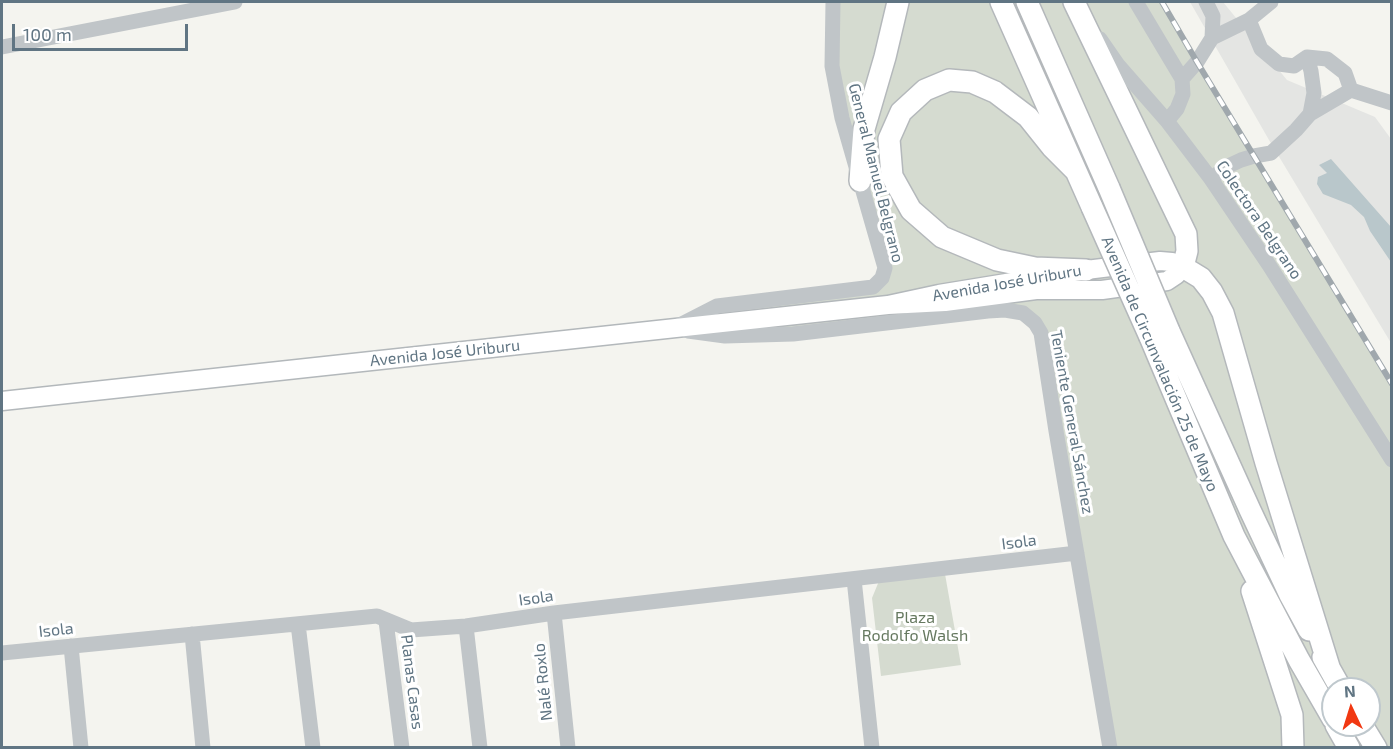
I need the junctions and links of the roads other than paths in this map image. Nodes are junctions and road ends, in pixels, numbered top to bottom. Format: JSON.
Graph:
{"nodes":[{"id":1,"x":234,"y":2,"type":"edge"},
{"id":2,"x":833,"y":2,"type":"edge"},
{"id":3,"x":898,"y":2,"type":"edge"},
{"id":4,"x":1001,"y":2,"type":"edge"},
{"id":5,"x":1027,"y":2,"type":"edge"},
{"id":6,"x":1136,"y":2,"type":"edge"},
{"id":7,"x":1206,"y":2,"type":"edge"},
{"id":8,"x":1271,"y":2,"type":"edge"},
{"id":9,"x":1077,"y":6,"type":"edge"},
{"id":10,"x":1249,"y":20,"type":"junction"},
{"id":11,"x":1212,"y":38,"type":"junction"},
{"id":12,"x":2,"y":47,"type":"edge"},
{"id":13,"x":1307,"y":57,"type":"junction"},
{"id":14,"x":1182,"y":79,"type":"junction"},
{"id":15,"x":1352,"y":90,"type":"junction"},
{"id":16,"x":1392,"y":103,"type":"edge"},
{"id":17,"x":1310,"y":114,"type":"junction"},
{"id":18,"x":1167,"y":121,"type":"junction"},
{"id":19,"x":1075,"y":170,"type":"junction"},
{"id":20,"x":1211,"y":179,"type":"junction"},
{"id":21,"x":860,"y":181,"type":"junction"},
{"id":22,"x":1183,"y":267,"type":"junction"},
{"id":23,"x":1086,"y":270,"type":"junction"},
{"id":24,"x":888,"y":306,"type":"junction"},
{"id":25,"x":673,"y":329,"type":"junction"},
{"id":26,"x":1159,"y":334,"type":"junction"},
{"id":27,"x":2,"y":401,"type":"edge"},
{"id":28,"x":1392,"y":460,"type":"edge"},
{"id":29,"x":1234,"y":536,"type":"junction"},
{"id":30,"x":1077,"y":553,"type":"junction"},
{"id":31,"x":854,"y":586,"type":"junction"},
{"id":32,"x":554,"y":613,"type":"junction"},
{"id":33,"x":387,"y":621,"type":"junction"},
{"id":34,"x":298,"y":624,"type":"junction"},
{"id":35,"x":466,"y":626,"type":"junction"},
{"id":36,"x":192,"y":634,"type":"junction"},
{"id":37,"x":71,"y":646,"type":"junction"},
{"id":38,"x":2,"y":653,"type":"edge"},
{"id":39,"x":1330,"y":670,"type":"junction"},
{"id":40,"x":1334,"y":677,"type":"edge"},
{"id":41,"x":1321,"y":698,"type":"edge"},
{"id":42,"x":81,"y":747,"type":"edge"},
{"id":43,"x":203,"y":747,"type":"edge"},
{"id":44,"x":313,"y":747,"type":"edge"},
{"id":45,"x":402,"y":747,"type":"edge"},
{"id":46,"x":480,"y":747,"type":"edge"},
{"id":47,"x":568,"y":747,"type":"edge"},
{"id":48,"x":872,"y":747,"type":"edge"},
{"id":49,"x":1110,"y":747,"type":"edge"},
{"id":50,"x":1293,"y":747,"type":"edge"}],
"edges":[{"from":1,"to":12,"type":"street"},
{"from":2,"to":21,"type":"street","name":"General Manuel Belgrano"},
{"from":3,"to":21,"type":"highway"},
{"from":4,"to":19,"type":"highway","name":"Avenida de Circunvalación 25 de Mayo"},
{"from":5,"to":26,"type":"highway","name":"Avenida de Circunvalación 25 de Mayo","bridge":true},
{"from":6,"to":14,"type":"street"},
{"from":7,"to":11,"type":"street"},
{"from":8,"to":10,"type":"street"},
{"from":9,"to":18,"type":"street","name":"Colectora Belgrano"},
{"from":9,"to":22,"type":"highway"},
{"from":10,"to":11,"type":"street"},
{"from":10,"to":13,"type":"street"},
{"from":11,"to":14,"type":"street"},
{"from":13,"to":15,"type":"street"},
{"from":13,"to":17,"type":"street"},
{"from":14,"to":18,"type":"street"},
{"from":15,"to":16,"type":"street"},
{"from":15,"to":17,"type":"street"},
{"from":17,"to":20,"type":"street"},
{"from":18,"to":20,"type":"street","name":"Colectora Belgrano"},
{"from":19,"to":23,"type":"highway"},
{"from":19,"to":26,"type":"highway","name":"Avenida de Circunvalación 25 de Mayo","bridge":true},
{"from":20,"to":28,"type":"street","name":"Colectora Belgrano"},
{"from":21,"to":25,"type":"street","name":"General Manuel Belgrano"},
{"from":22,"to":23,"type":"main road","name":"Avenida José Uriburu"},
{"from":22,"to":24,"type":"main road","name":"Avenida José Uriburu"},
{"from":22,"to":39,"type":"highway"},
{"from":23,"to":24,"type":"main road","name":"Avenida José Uriburu"},
{"from":24,"to":25,"type":"main road","name":"Avenida José Uriburu"},
{"from":25,"to":27,"type":"main road","name":"Avenida José Uriburu"},
{"from":25,"to":30,"type":"street","name":"Teniente General Sánchez"},
{"from":26,"to":29,"type":"highway","name":"Avenida de Circunvalación 25 de Mayo"},
{"from":26,"to":39,"type":"highway","name":"Avenida de Circunvalación 25 de Mayo"},
{"from":29,"to":41,"type":"highway","name":"Avenida de Circunvalación 25 de Mayo"},
{"from":29,"to":50,"type":"highway"},
{"from":30,"to":31,"type":"street","name":"Isola"},
{"from":30,"to":49,"type":"street","name":"Teniente General Sánchez"},
{"from":31,"to":32,"type":"street","name":"Isola"},
{"from":31,"to":48,"type":"street"},
{"from":32,"to":35,"type":"street","name":"Isola"},
{"from":32,"to":47,"type":"street","name":"Nalé Roxlo"},
{"from":33,"to":34,"type":"street","name":"Isola"},
{"from":33,"to":35,"type":"street","name":"Isola"},
{"from":33,"to":45,"type":"street","name":"Planas Casas"},
{"from":34,"to":36,"type":"street","name":"Isola"},
{"from":34,"to":44,"type":"street"},
{"from":35,"to":46,"type":"street"},
{"from":36,"to":37,"type":"street","name":"Isola"},
{"from":36,"to":43,"type":"street"},
{"from":37,"to":38,"type":"street","name":"Isola"},
{"from":37,"to":42,"type":"street"},
{"from":39,"to":40,"type":"highway","name":"Avenida de Circunvalación 25 de Mayo"}]}
